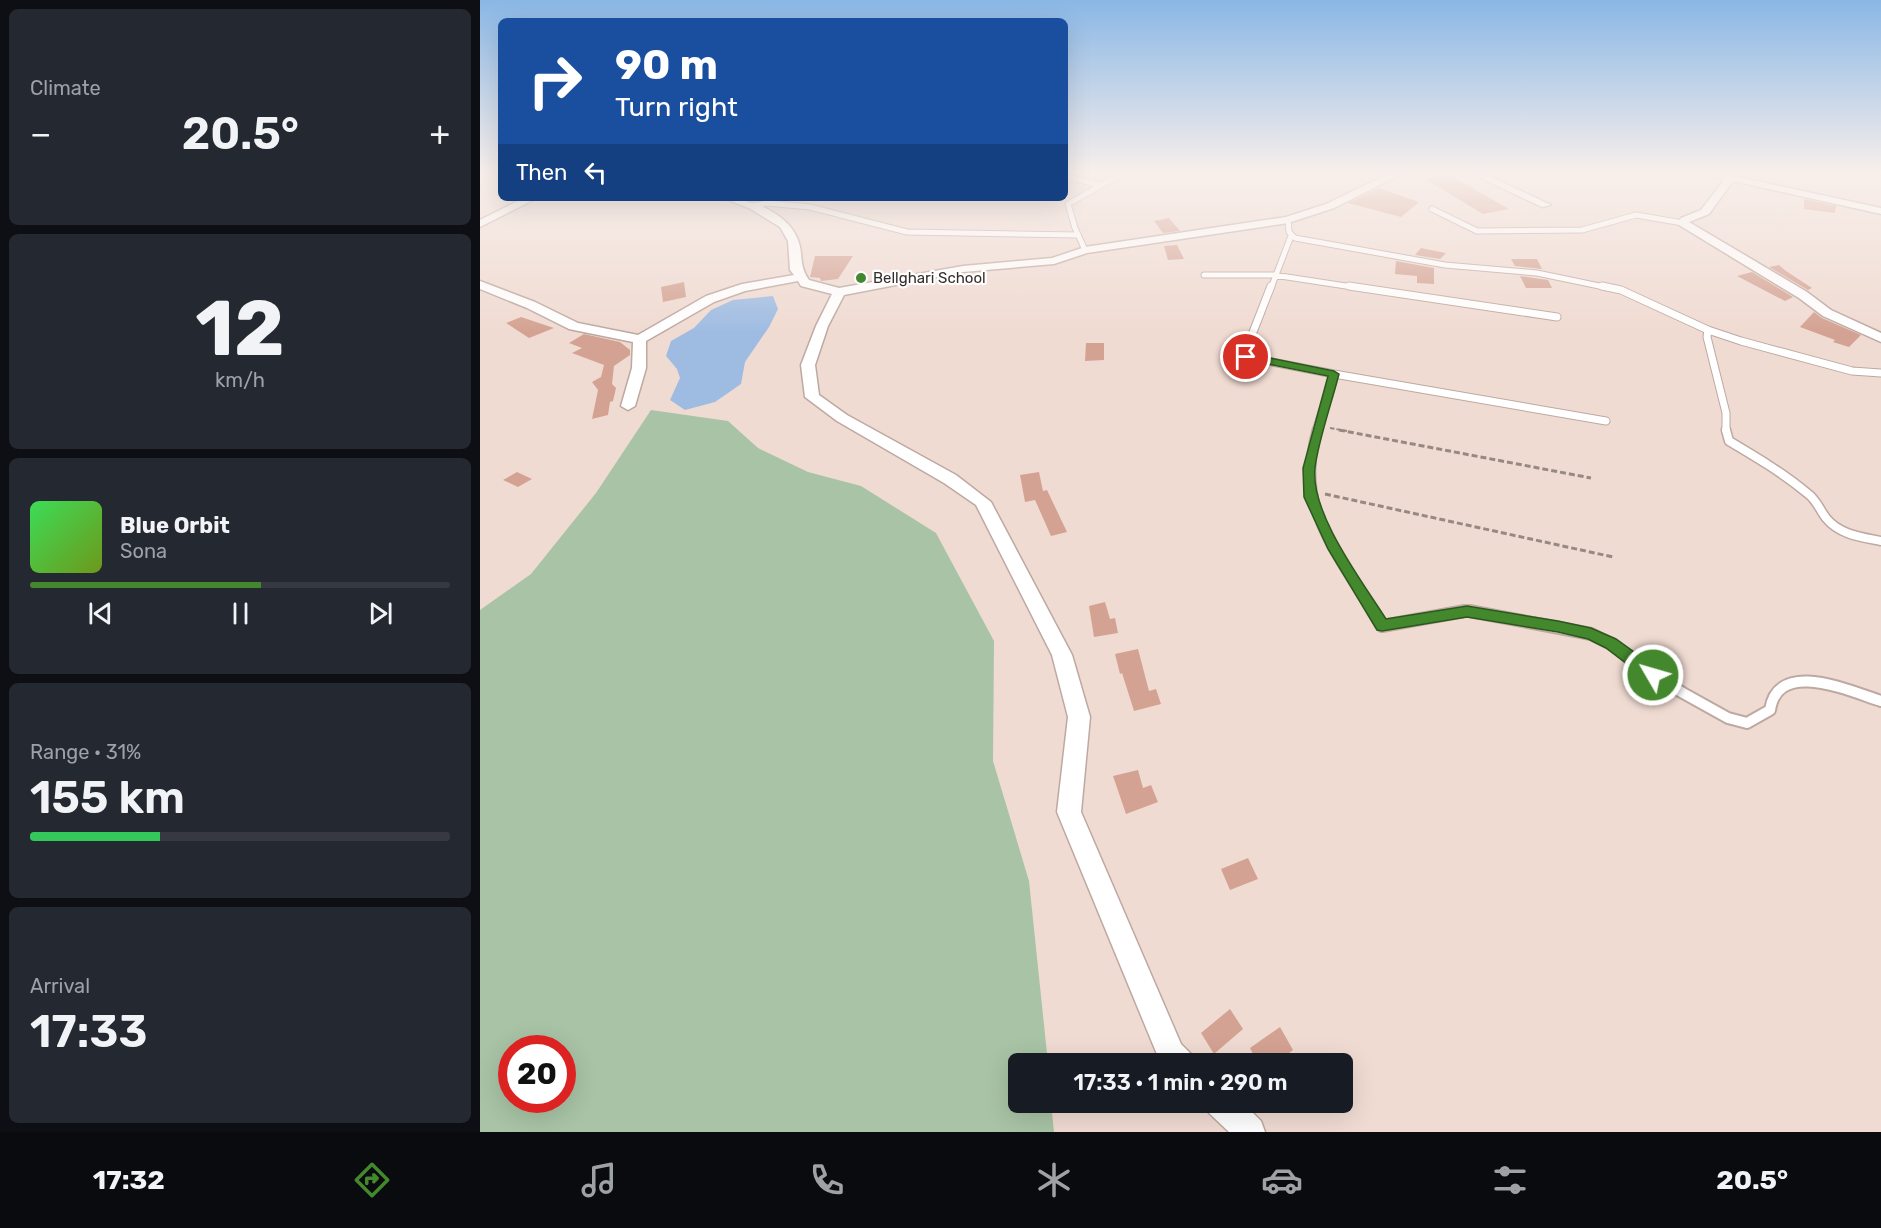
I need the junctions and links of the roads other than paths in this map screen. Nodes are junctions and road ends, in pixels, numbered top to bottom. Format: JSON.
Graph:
{"nodes":[{"id":1,"x":784,"y":226,"type":"edge"},
{"id":2,"x":883,"y":226,"type":"edge"},
{"id":3,"x":1074,"y":226,"type":"edge"},
{"id":4,"x":1249,"y":226,"type":"edge"},
{"id":5,"x":1289,"y":226,"type":"edge"},
{"id":6,"x":1463,"y":226,"type":"edge"},
{"id":7,"x":1597,"y":226,"type":"edge"},
{"id":8,"x":1688,"y":226,"type":"edge"},
{"id":9,"x":1078,"y":235,"type":"junction"},
{"id":10,"x":1291,"y":236,"type":"junction"},
{"id":11,"x":1085,"y":250,"type":"junction"},
{"id":12,"x":1204,"y":274,"type":"dead end"},
{"id":13,"x":1274,"y":275,"type":"junction"},
{"id":14,"x":801,"y":278,"type":"junction"},
{"id":15,"x":480,"y":285,"type":"edge"},
{"id":16,"x":839,"y":292,"type":"junction"},
{"id":17,"x":1557,"y":317,"type":"dead end"},
{"id":18,"x":1708,"y":330,"type":"junction"},
{"id":19,"x":1881,"y":338,"type":"edge"},
{"id":20,"x":640,"y":339,"type":"junction"},
{"id":21,"x":1881,"y":373,"type":"edge"},
{"id":22,"x":1334,"y":374,"type":"junction"},
{"id":23,"x":628,"y":406,"type":"dead end"},
{"id":24,"x":1606,"y":421,"type":"dead end"},
{"id":25,"x":1881,"y":541,"type":"edge"},
{"id":26,"x":1881,"y":701,"type":"edge"},
{"id":27,"x":1171,"y":1053,"type":"edge"},
{"id":28,"x":1231,"y":1113,"type":"edge"},
{"id":29,"x":1250,"y":1132,"type":"edge"}],
"edges":[{"from":1,"to":14,"type":"street"},
{"from":2,"to":9,"type":"lane"},
{"from":3,"to":9,"type":"lane"},
{"from":4,"to":11,"type":"street"},
{"from":5,"to":10,"type":"lane"},
{"from":6,"to":7,"type":"lane"},
{"from":8,"to":19,"type":"street"},
{"from":9,"to":11,"type":"lane"},
{"from":10,"to":13,"type":"lane"},
{"from":10,"to":18,"type":"lane"},
{"from":11,"to":16,"type":"street"},
{"from":12,"to":13,"type":"lane"},
{"from":13,"to":17,"type":"lane"},
{"from":13,"to":22,"type":"lane"},
{"from":14,"to":16,"type":"street"},
{"from":14,"to":20,"type":"street"},
{"from":15,"to":20,"type":"street"},
{"from":16,"to":27,"type":"street"},
{"from":18,"to":21,"type":"lane"},
{"from":18,"to":25,"type":"lane"},
{"from":20,"to":23,"type":"street"},
{"from":22,"to":24,"type":"lane"},
{"from":22,"to":26,"type":"lane"},
{"from":28,"to":29,"type":"street"}]}
